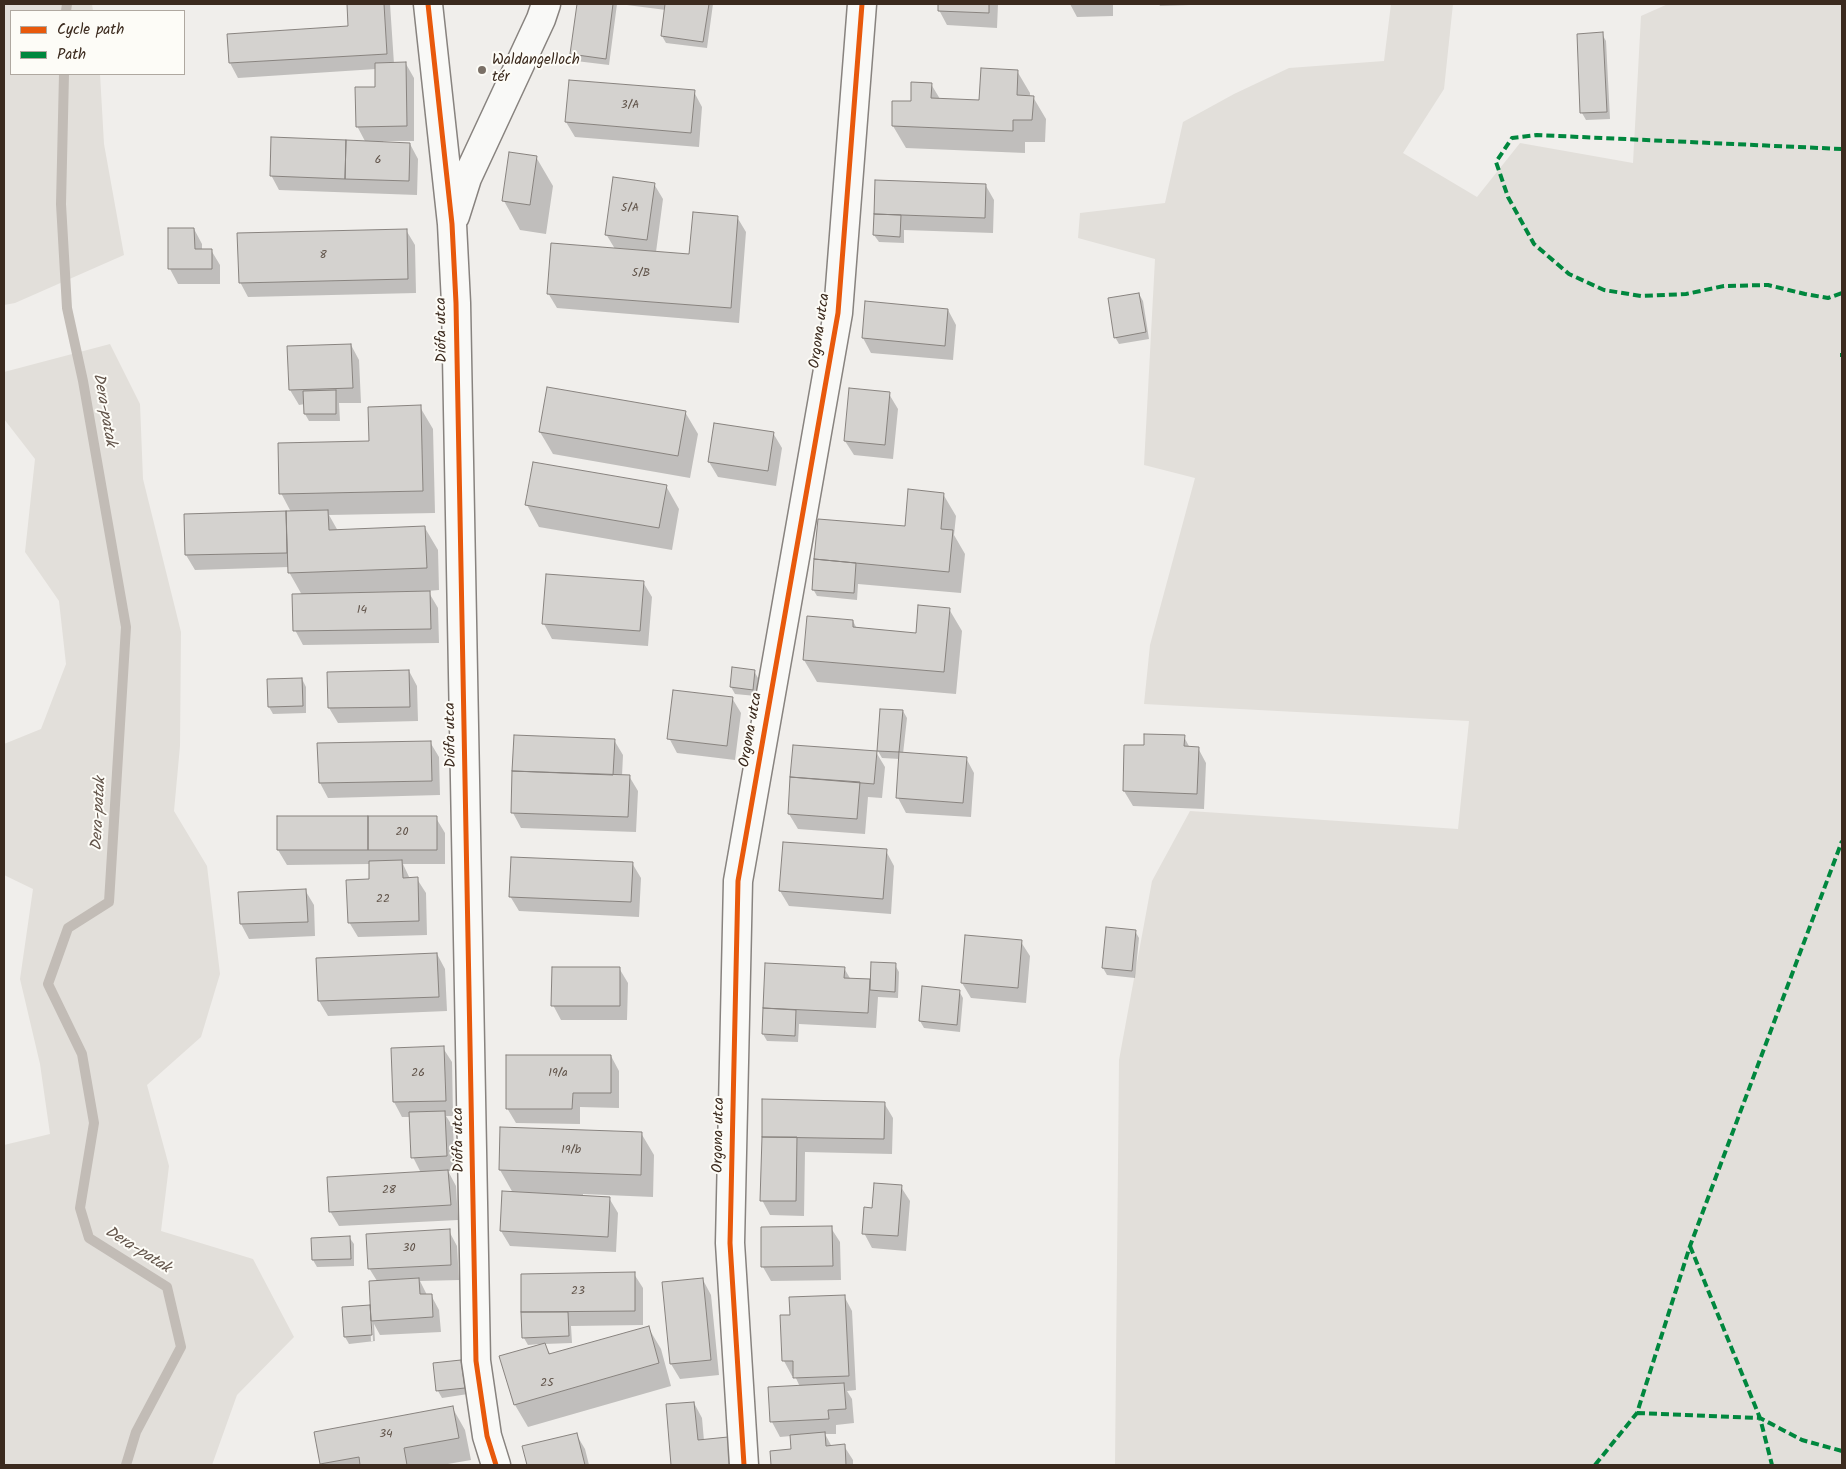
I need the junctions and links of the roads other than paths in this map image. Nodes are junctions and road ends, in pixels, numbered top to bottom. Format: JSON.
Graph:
{"nodes":[{"id":1,"x":428,"y":4,"type":"edge"},
{"id":2,"x":546,"y":4,"type":"edge"},
{"id":3,"x":862,"y":4,"type":"edge"},
{"id":4,"x":452,"y":224,"type":"junction"},
{"id":5,"x":496,"y":1465,"type":"edge"},
{"id":6,"x":744,"y":1465,"type":"edge"}],
"edges":[{"from":1,"to":4,"type":"street","name":"Diófa utca"},
{"from":2,"to":4,"type":"street"},
{"from":3,"to":6,"type":"street","name":"Orgona utca"},
{"from":4,"to":5,"type":"street","name":"Diófa utca"}]}
